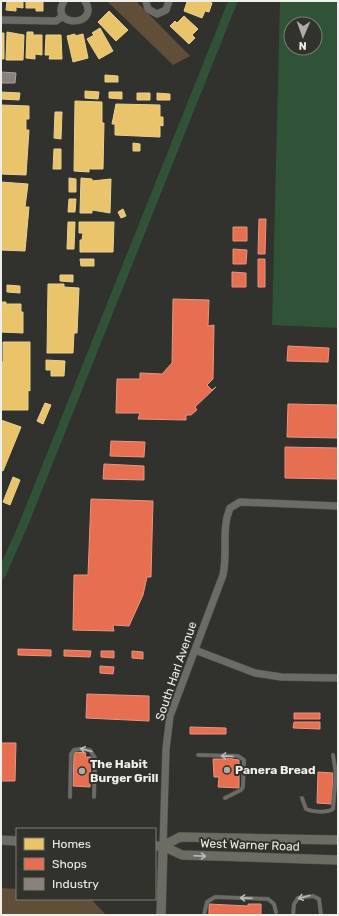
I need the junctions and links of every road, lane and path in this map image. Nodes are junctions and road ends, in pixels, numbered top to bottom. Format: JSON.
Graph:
{"nodes":[{"id":1,"x":64,"y":1,"type":"edge"},
{"id":2,"x":85,"y":1,"type":"edge"},
{"id":3,"x":146,"y":1,"type":"edge"},
{"id":4,"x":169,"y":1,"type":"edge"},
{"id":5,"x":63,"y":16,"type":"junction"},
{"id":6,"x":1,"y":20,"type":"edge"},
{"id":7,"x":338,"y":506,"type":"edge"},
{"id":8,"x":195,"y":650,"type":"junction"},
{"id":9,"x":338,"y":678,"type":"edge"},
{"id":10,"x":198,"y":755,"type":"dead end"},
{"id":11,"x":333,"y":755,"type":"dead end"},
{"id":12,"x":70,"y":797,"type":"dead end"},
{"id":13,"x":94,"y":798,"type":"dead end"},
{"id":14,"x":225,"y":798,"type":"dead end"},
{"id":15,"x":302,"y":798,"type":"dead end"},
{"id":16,"x":1,"y":840,"type":"edge"},
{"id":17,"x":338,"y":840,"type":"edge"},
{"id":18,"x":16,"y":841,"type":"edge"},
{"id":19,"x":159,"y":846,"type":"edge"},
{"id":20,"x":338,"y":860,"type":"edge"},
{"id":21,"x":276,"y":912,"type":"dead end"},
{"id":22,"x":161,"y":915,"type":"edge"},
{"id":23,"x":204,"y":915,"type":"edge"},
{"id":24,"x":293,"y":915,"type":"edge"},
{"id":25,"x":321,"y":915,"type":"edge"}],
"edges":[{"from":1,"to":5,"type":"street"},
{"from":2,"to":5,"type":"street"},
{"from":3,"to":4,"type":"street"},
{"from":5,"to":6,"type":"street"},
{"from":7,"to":8,"type":"street","name":"South Harl Avenue"},
{"from":8,"to":9,"type":"street"},
{"from":8,"to":19,"type":"street","name":"South Harl Avenue"},
{"from":14,"to":10,"type":"lane","one_way":true},
{"from":11,"to":15,"type":"lane"},
{"from":13,"to":12,"type":"lane","one_way":true},
{"from":16,"to":18,"type":"main road"},
{"from":17,"to":19,"type":"main road","name":"West Warner Road"},
{"from":19,"to":20,"type":"main road","name":"West Warner Road","one_way":true},
{"from":19,"to":22,"type":"main road"},
{"from":21,"to":23,"type":"lane","one_way":true},
{"from":25,"to":24,"type":"lane","one_way":true}]}
